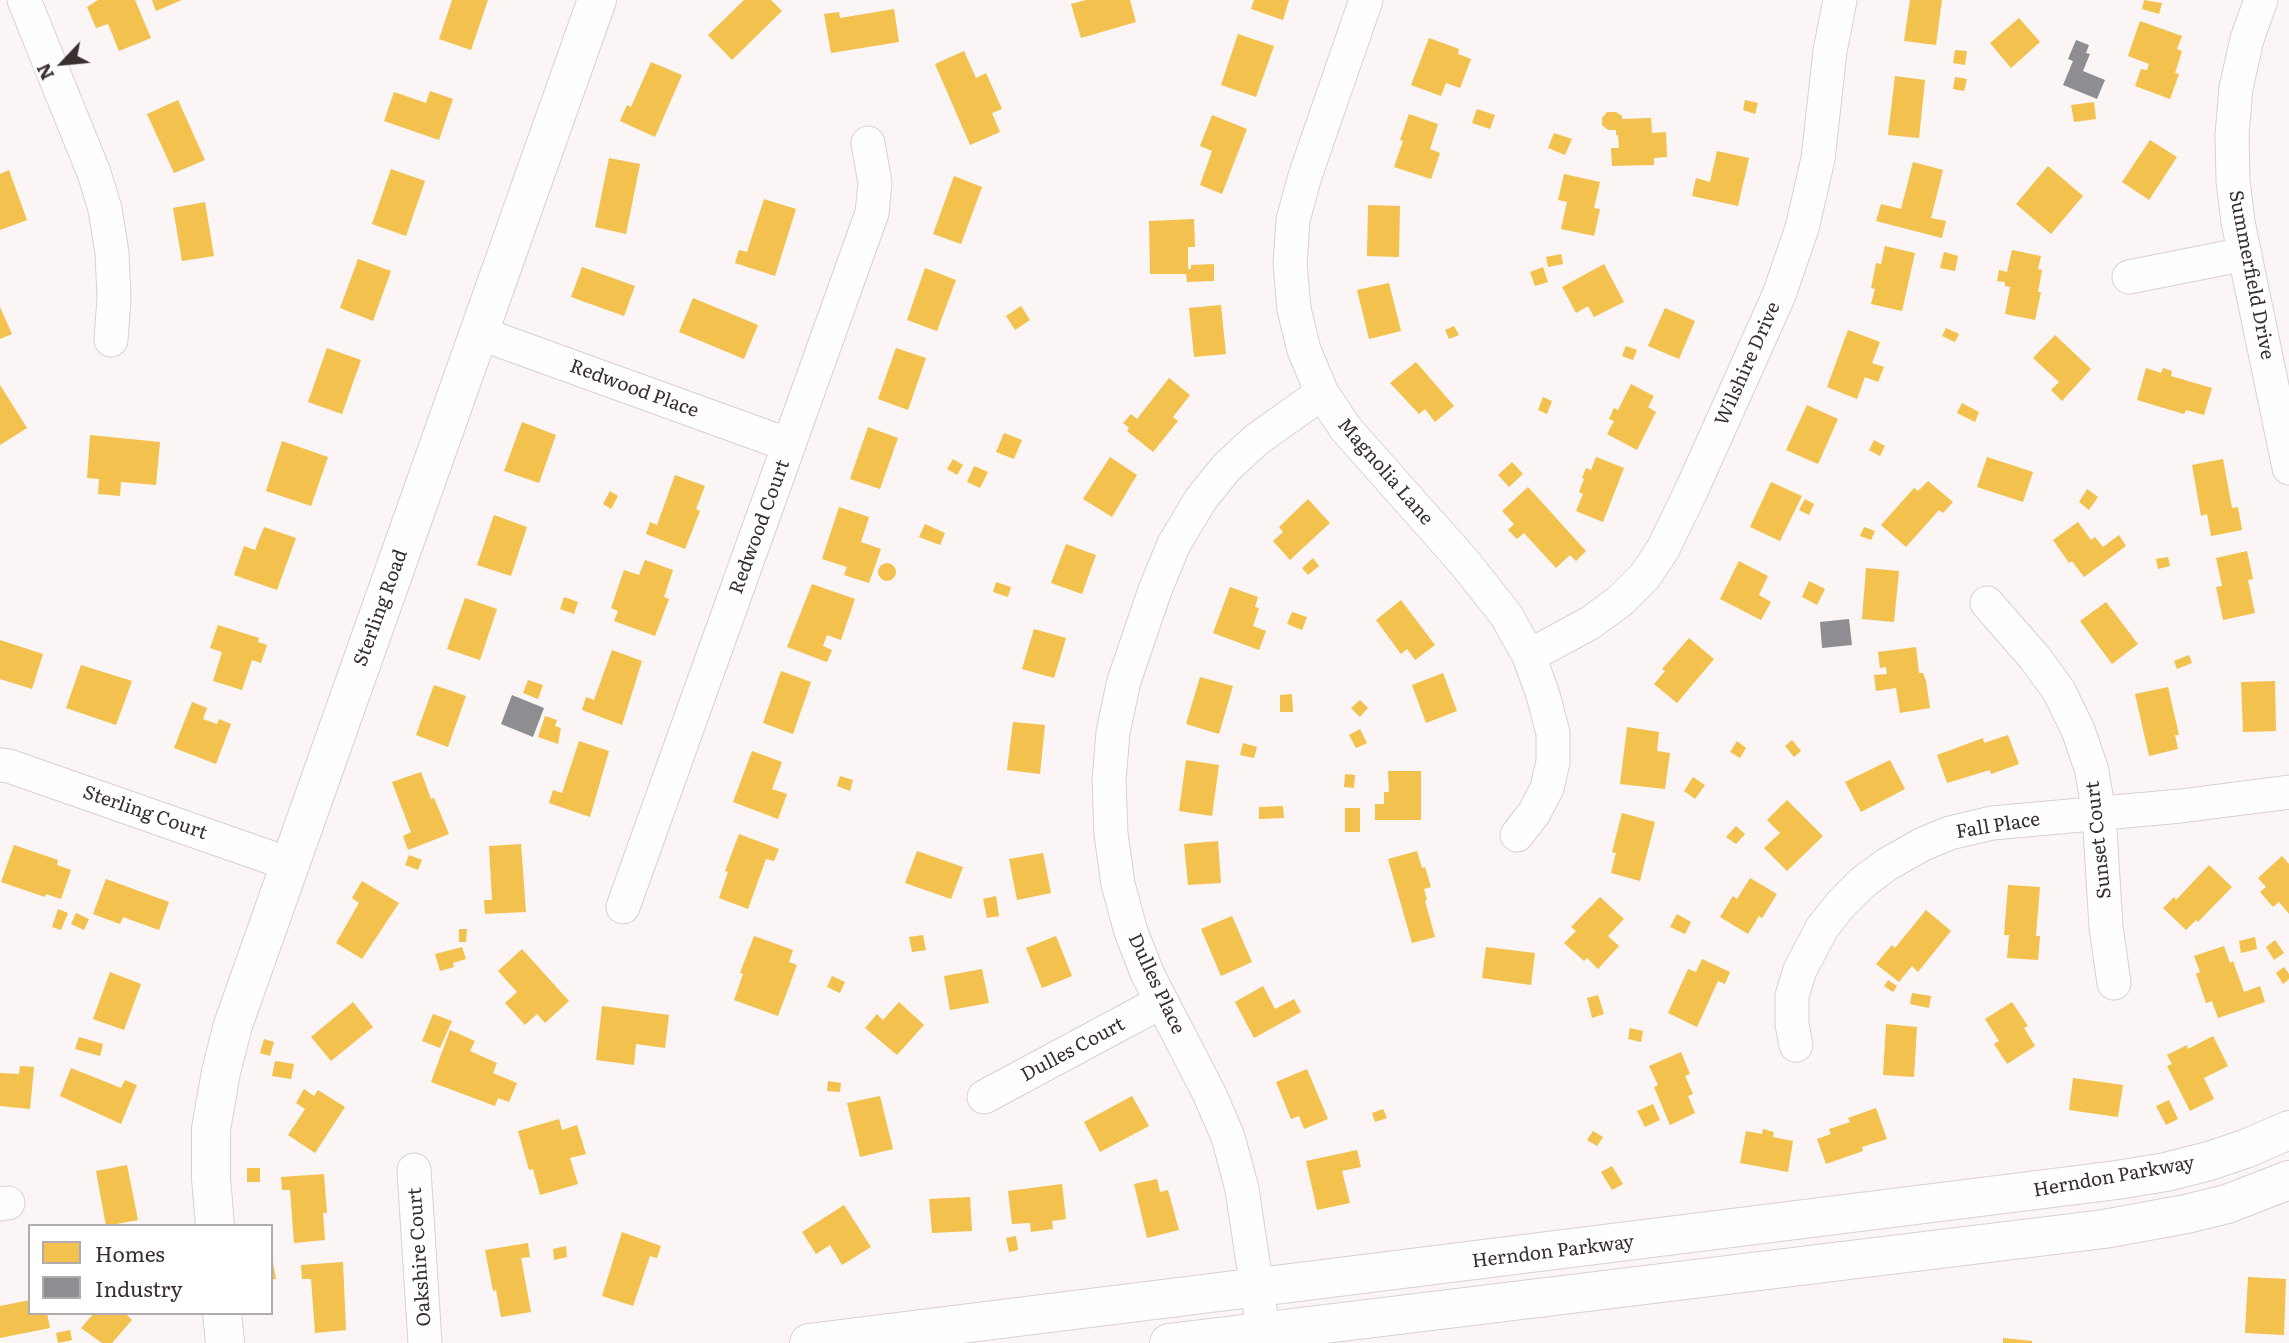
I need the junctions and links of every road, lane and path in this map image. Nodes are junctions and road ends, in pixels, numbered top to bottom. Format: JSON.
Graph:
{"nodes":[{"id":1,"x":24,"y":0,"type":"edge"},
{"id":2,"x":597,"y":0,"type":"edge"},
{"id":3,"x":1366,"y":0,"type":"edge"},
{"id":4,"x":1840,"y":0,"type":"edge"},
{"id":5,"x":2261,"y":0,"type":"edge"},
{"id":6,"x":867,"y":143,"type":"dead end"},
{"id":7,"x":2245,"y":254,"type":"junction"},
{"id":8,"x":2129,"y":277,"type":"dead end"},
{"id":9,"x":479,"y":333,"type":"junction"},
{"id":10,"x":111,"y":340,"type":"dead end"},
{"id":11,"x":1322,"y":393,"type":"junction"},
{"id":12,"x":789,"y":445,"type":"junction"},
{"id":13,"x":2289,"y":468,"type":"edge"},
{"id":14,"x":1987,"y":603,"type":"dead end"},
{"id":15,"x":1529,"y":656,"type":"junction"},
{"id":16,"x":0,"y":765,"type":"edge"},
{"id":17,"x":2289,"y":792,"type":"edge"},
{"id":18,"x":2099,"y":814,"type":"junction"},
{"id":19,"x":1517,"y":835,"type":"dead end"},
{"id":20,"x":289,"y":864,"type":"junction"},
{"id":21,"x":623,"y":907,"type":"dead end"},
{"id":22,"x":2114,"y":983,"type":"dead end"},
{"id":23,"x":1161,"y":1002,"type":"junction"},
{"id":24,"x":1796,"y":1045,"type":"dead end"},
{"id":25,"x":984,"y":1097,"type":"dead end"},
{"id":26,"x":2289,"y":1130,"type":"edge"},
{"id":27,"x":414,"y":1170,"type":"dead end"},
{"id":28,"x":2289,"y":1180,"type":"edge"},
{"id":29,"x":215,"y":1224,"type":"edge"},
{"id":30,"x":1259,"y":1288,"type":"junction"},
{"id":31,"x":222,"y":1315,"type":"edge"},
{"id":32,"x":1265,"y":1337,"type":"edge"},
{"id":33,"x":225,"y":1343,"type":"edge"},
{"id":34,"x":425,"y":1343,"type":"edge"},
{"id":35,"x":809,"y":1343,"type":"edge"},
{"id":36,"x":1169,"y":1343,"type":"edge"}],
"edges":[{"from":1,"to":10,"type":"street"},
{"from":2,"to":9,"type":"main road","name":"Sterling Road"},
{"from":3,"to":11,"type":"street","name":"Magnolia Lane"},
{"from":4,"to":15,"type":"street","name":"Wilshire Drive"},
{"from":5,"to":7,"type":"street","name":"Summerfield Drive"},
{"from":6,"to":12,"type":"street","name":"Redwood Court"},
{"from":7,"to":8,"type":"street"},
{"from":7,"to":13,"type":"street","name":"Summerfield Drive"},
{"from":9,"to":12,"type":"street","name":"Redwood Place"},
{"from":9,"to":20,"type":"main road","name":"Sterling Road"},
{"from":11,"to":15,"type":"street","name":"Magnolia Lane"},
{"from":11,"to":23,"type":"street","name":"Dulles Place"},
{"from":12,"to":21,"type":"street","name":"Redwood Court"},
{"from":14,"to":18,"type":"street","name":"Sunset Court"},
{"from":15,"to":19,"type":"street","name":"Magnolia Lane"},
{"from":16,"to":20,"type":"street","name":"Sterling Court"},
{"from":17,"to":18,"type":"street","name":"Fall Place"},
{"from":18,"to":22,"type":"street","name":"Sunset Court"},
{"from":18,"to":24,"type":"street","name":"Fall Place"},
{"from":20,"to":29,"type":"main road","name":"Sterling Road"},
{"from":23,"to":25,"type":"street","name":"Dulles Court"},
{"from":23,"to":30,"type":"street","name":"Dulles Place"},
{"from":26,"to":30,"type":"main road","name":"Herndon Parkway"},
{"from":27,"to":34,"type":"street","name":"Oakshire Court"},
{"from":28,"to":32,"type":"main road"},
{"from":30,"to":32,"type":"street","name":"Dulles Place"},
{"from":30,"to":35,"type":"main road","name":"Herndon Parkway"},
{"from":31,"to":33,"type":"main road"},
{"from":32,"to":36,"type":"main road"}]}
